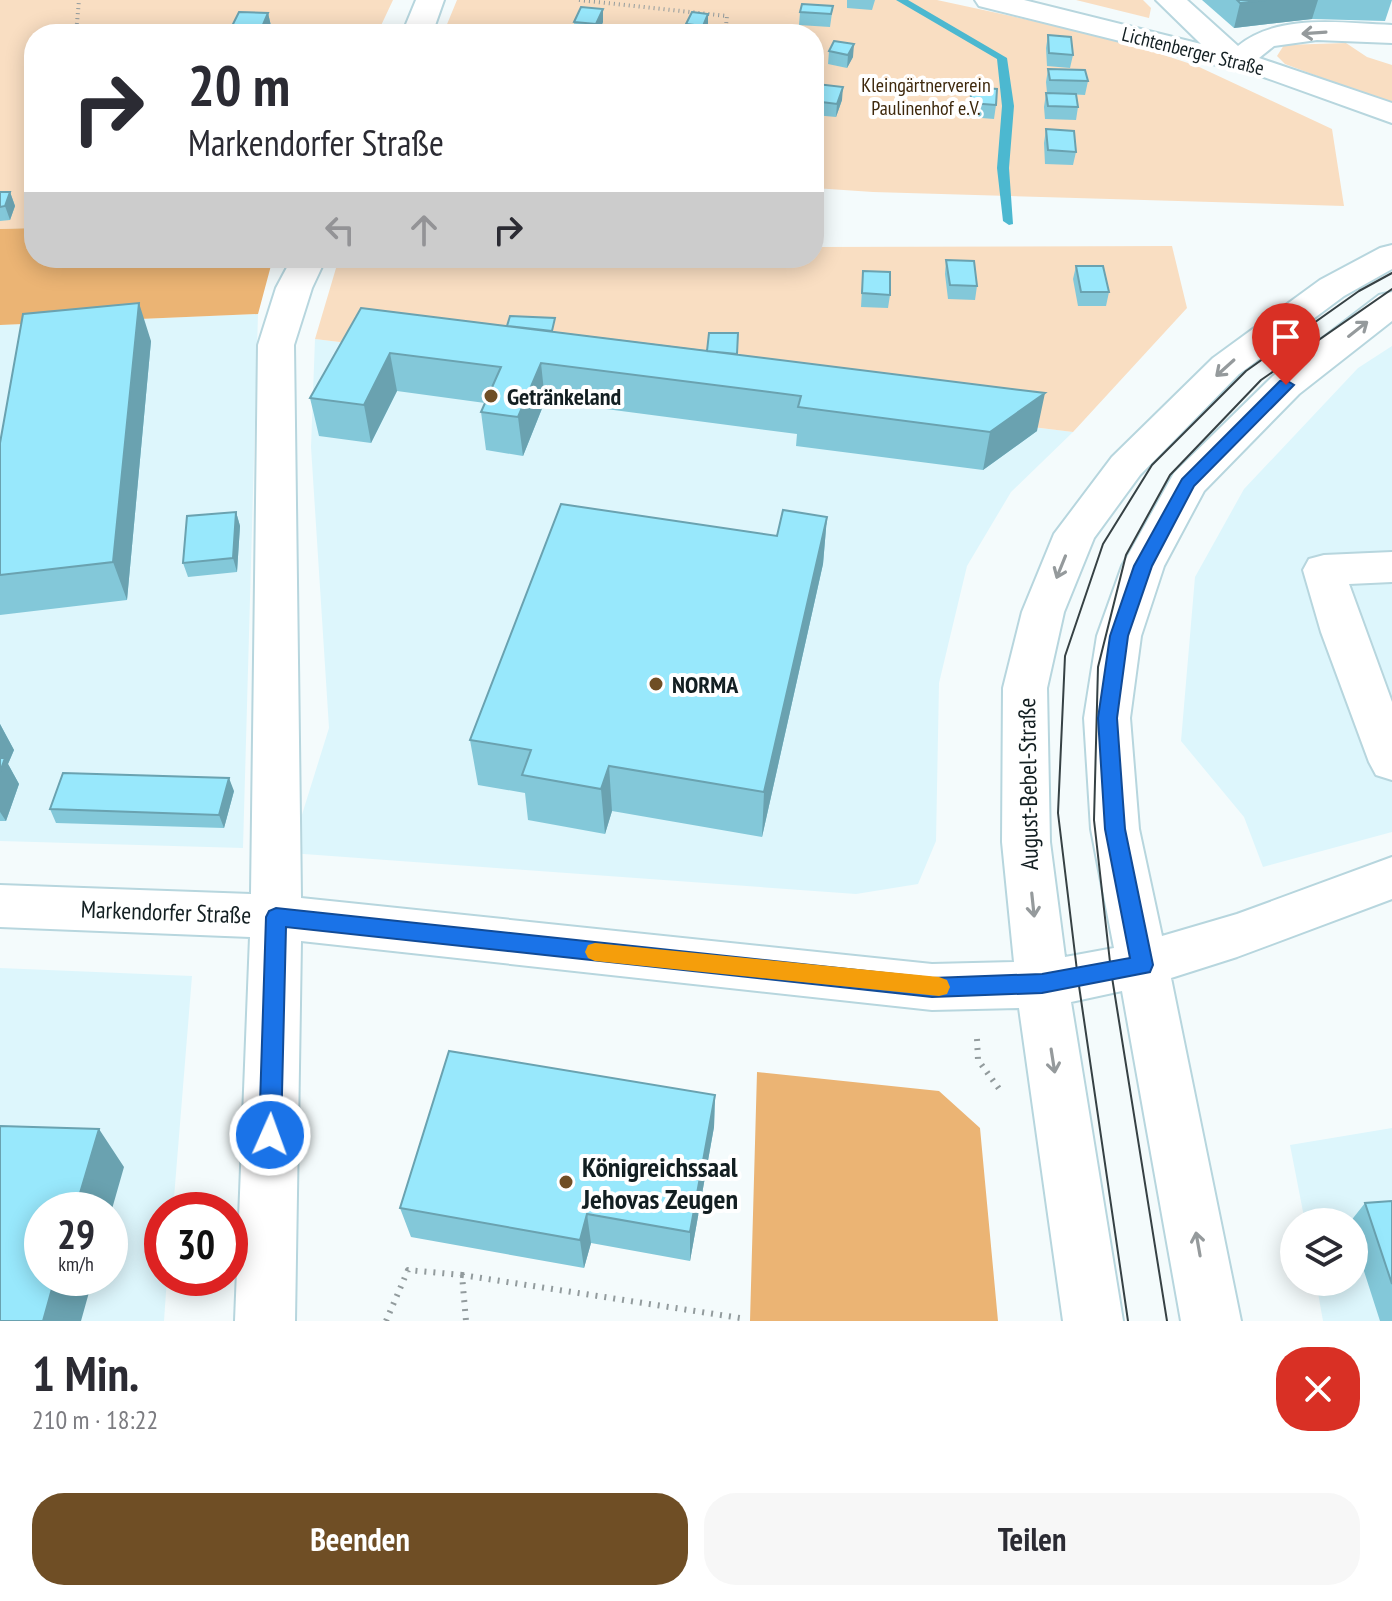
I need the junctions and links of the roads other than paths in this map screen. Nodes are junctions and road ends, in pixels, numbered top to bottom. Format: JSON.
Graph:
{"nodes":[{"id":1,"x":430,"y":0,"type":"edge"},
{"id":2,"x":989,"y":0,"type":"edge"},
{"id":3,"x":1170,"y":0,"type":"edge"},
{"id":4,"x":421,"y":24,"type":"edge"},
{"id":5,"x":1392,"y":34,"type":"edge"},
{"id":6,"x":1237,"y":61,"type":"junction"},
{"id":7,"x":1392,"y":114,"type":"edge"},
{"id":8,"x":1392,"y":255,"type":"edge"},
{"id":9,"x":304,"y":268,"type":"edge"},
{"id":10,"x":1392,"y":303,"type":"edge"},
{"id":11,"x":1392,"y":567,"type":"edge"},
{"id":12,"x":1392,"y":762,"type":"edge"},
{"id":13,"x":1392,"y":878,"type":"edge"},
{"id":14,"x":0,"y":906,"type":"edge"},
{"id":15,"x":276,"y":917,"type":"junction"},
{"id":16,"x":1142,"y":965,"type":"junction"},
{"id":17,"x":1042,"y":984,"type":"junction"},
{"id":18,"x":265,"y":1321,"type":"edge"},
{"id":19,"x":1093,"y":1321,"type":"edge"},
{"id":20,"x":1211,"y":1321,"type":"edge"}],
"edges":[{"from":1,"to":4,"type":"street"},
{"from":2,"to":6,"type":"street","name":"Lichtenberger Straße"},
{"from":3,"to":6,"type":"street"},
{"from":5,"to":6,"type":"street","one_way":true},
{"from":6,"to":7,"type":"street","name":"Lichtenberger Straße"},
{"from":8,"to":17,"type":"street","name":"August-Bebel-Straße","one_way":true},
{"from":9,"to":15,"type":"street"},
{"from":16,"to":10,"type":"street","one_way":true},
{"from":11,"to":12,"type":"street"},
{"from":13,"to":16,"type":"street","name":"Markendorfer Straße"},
{"from":14,"to":15,"type":"street","name":"Markendorfer Straße"},
{"from":15,"to":17,"type":"street","name":"Markendorfer Straße"},
{"from":15,"to":18,"type":"street"},
{"from":16,"to":17,"type":"street","name":"Markendorfer Straße"},
{"from":20,"to":16,"type":"street","one_way":true},
{"from":17,"to":19,"type":"street","name":"August-Bebel-Straße","one_way":true}]}
